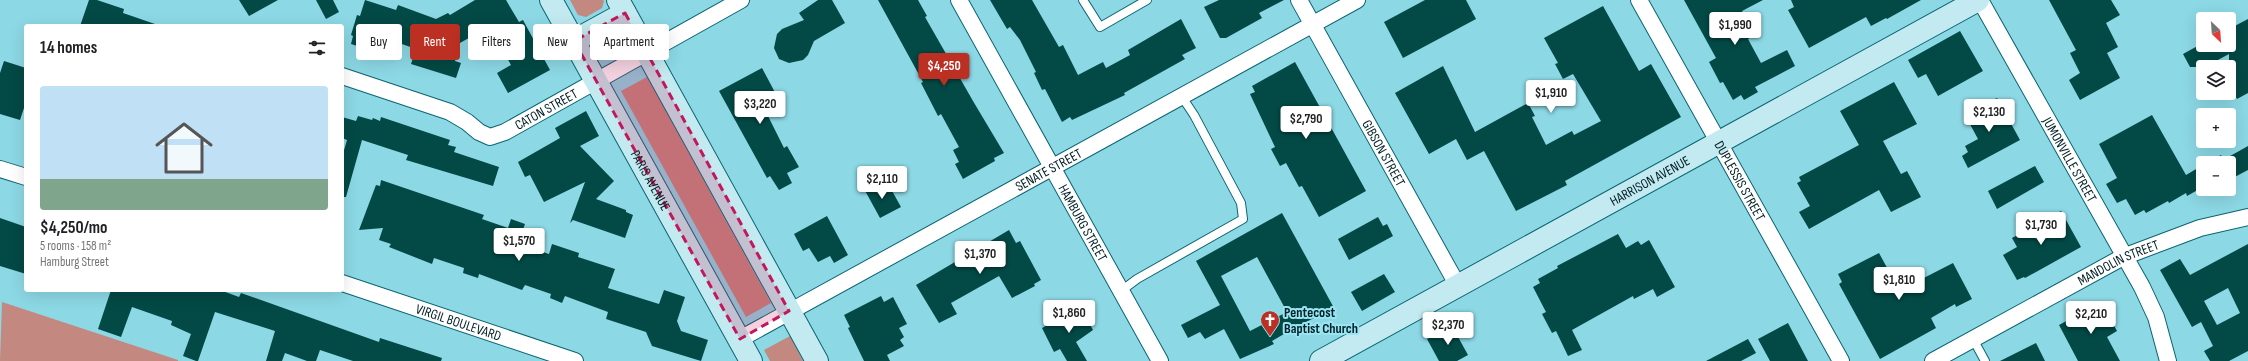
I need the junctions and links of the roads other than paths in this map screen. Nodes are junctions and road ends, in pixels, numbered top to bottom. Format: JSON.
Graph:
{"nodes":[{"id":1,"x":552,"y":0,"type":"edge"},
{"id":2,"x":741,"y":0,"type":"edge"},
{"id":3,"x":959,"y":0,"type":"edge"},
{"id":4,"x":1083,"y":0,"type":"edge"},
{"id":5,"x":1147,"y":0,"type":"edge"},
{"id":6,"x":1299,"y":0,"type":"edge"},
{"id":7,"x":1357,"y":0,"type":"edge"},
{"id":8,"x":1639,"y":0,"type":"edge"},
{"id":9,"x":1979,"y":0,"type":"edge"},
{"id":10,"x":621,"y":6,"type":"edge"},
{"id":11,"x":565,"y":24,"type":"edge"},
{"id":12,"x":631,"y":24,"type":"edge"},
{"id":13,"x":1312,"y":25,"type":"junction"},
{"id":14,"x":582,"y":35,"type":"edge"},
{"id":15,"x":669,"y":41,"type":"edge"},
{"id":16,"x":582,"y":55,"type":"edge"},
{"id":17,"x":635,"y":60,"type":"edge"},
{"id":18,"x":651,"y":60,"type":"edge"},
{"id":19,"x":344,"y":77,"type":"edge"},
{"id":20,"x":597,"y":82,"type":"junction"},
{"id":21,"x":1182,"y":97,"type":"junction"},
{"id":22,"x":1719,"y":144,"type":"junction"},
{"id":23,"x":1052,"y":168,"type":"junction"},
{"id":24,"x":0,"y":169,"type":"edge"},
{"id":25,"x":24,"y":176,"type":"edge"},
{"id":26,"x":2248,"y":217,"type":"edge"},
{"id":27,"x":2123,"y":257,"type":"junction"},
{"id":28,"x":344,"y":284,"type":"edge"},
{"id":29,"x":1458,"y":286,"type":"junction"},
{"id":30,"x":1121,"y":291,"type":"junction"},
{"id":31,"x":789,"y":311,"type":"junction"},
{"id":32,"x":740,"y":339,"type":"junction"},
{"id":33,"x":1973,"y":339,"type":"junction"},
{"id":34,"x":575,"y":361,"type":"edge"},
{"id":35,"x":751,"y":361,"type":"edge"},
{"id":36,"x":817,"y":361,"type":"edge"},
{"id":37,"x":1160,"y":361,"type":"edge"},
{"id":38,"x":1321,"y":361,"type":"edge"},
{"id":39,"x":1841,"y":361,"type":"edge"},
{"id":40,"x":1933,"y":361,"type":"edge"},
{"id":41,"x":1985,"y":361,"type":"edge"},
{"id":42,"x":2168,"y":361,"type":"edge"}],
"edges":[{"from":1,"to":11,"type":"street","name":"PARIS AVENUE"},
{"from":2,"to":15,"type":"street","name":"CATON STREET"},
{"from":3,"to":23,"type":"street","name":"HAMBURG STREET"},
{"from":4,"to":5,"type":"lane"},
{"from":6,"to":13,"type":"street","name":"GIBSON STREET"},
{"from":7,"to":13,"type":"street","name":"SENATE STREET"},
{"from":8,"to":22,"type":"street","name":"DUPLESSIS STREET"},
{"from":9,"to":22,"type":"street","name":"HARRISON AVENUE"},
{"from":9,"to":27,"type":"street","name":"JUMONVILLE STREET"},
{"from":10,"to":12,"type":"street"},
{"from":10,"to":14,"type":"street"},
{"from":13,"to":21,"type":"street","name":"SENATE STREET"},
{"from":13,"to":29,"type":"street","name":"GIBSON STREET"},
{"from":16,"to":20,"type":"street","name":"PARIS AVENUE"},
{"from":17,"to":20,"type":"street","name":"CATON STREET"},
{"from":18,"to":31,"type":"street"},
{"from":19,"to":20,"type":"street","name":"CATON STREET"},
{"from":20,"to":32,"type":"street","name":"PARIS AVENUE"},
{"from":21,"to":23,"type":"street","name":"SENATE STREET"},
{"from":21,"to":30,"type":"lane"},
{"from":22,"to":29,"type":"street","name":"HARRISON AVENUE"},
{"from":22,"to":39,"type":"street","name":"DUPLESSIS STREET"},
{"from":23,"to":30,"type":"street","name":"HAMBURG STREET"},
{"from":23,"to":31,"type":"street","name":"SENATE STREET"},
{"from":24,"to":25,"type":"street"},
{"from":26,"to":27,"type":"street","name":"MANDOLIN STREET"},
{"from":27,"to":33,"type":"street","name":"MANDOLIN STREET"},
{"from":27,"to":42,"type":"street","name":"JUMONVILLE STREET"},
{"from":28,"to":34,"type":"street","name":"VIRGIL BOULEVARD"},
{"from":29,"to":38,"type":"street","name":"HARRISON AVENUE"},
{"from":30,"to":37,"type":"street","name":"HAMBURG STREET"},
{"from":31,"to":32,"type":"street","name":"SENATE STREET"},
{"from":31,"to":36,"type":"street"},
{"from":32,"to":35,"type":"street","name":"PARIS AVENUE"},
{"from":33,"to":40,"type":"street","name":"MANDOLIN STREET"},
{"from":33,"to":41,"type":"lane"}]}
